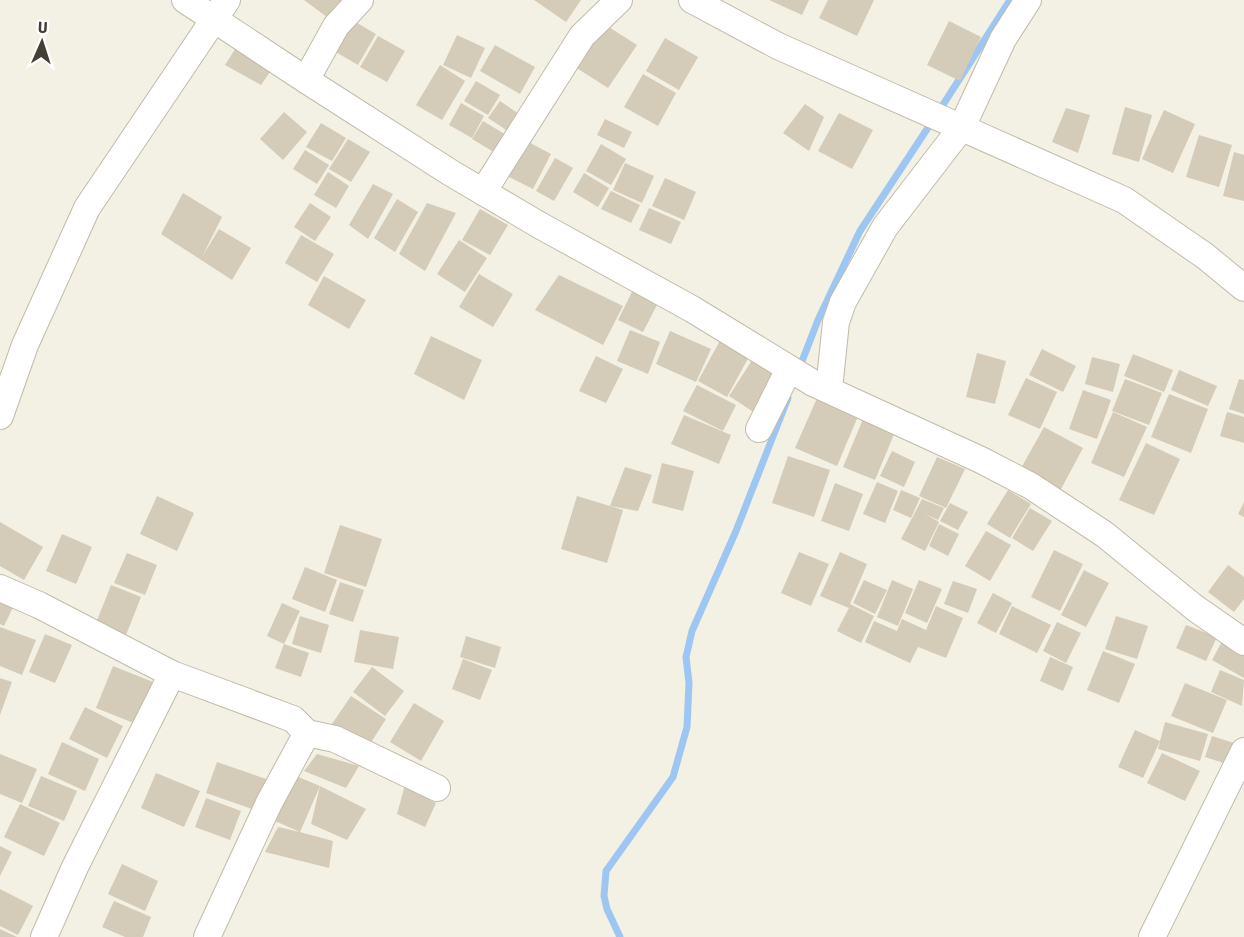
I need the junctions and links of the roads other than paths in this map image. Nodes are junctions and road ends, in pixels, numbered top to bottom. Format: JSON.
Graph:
{"nodes":[{"id":1,"x":185,"y":0,"type":"edge"},
{"id":2,"x":360,"y":0,"type":"edge"},
{"id":3,"x":619,"y":0,"type":"edge"},
{"id":4,"x":692,"y":0,"type":"edge"},
{"id":5,"x":1028,"y":0,"type":"edge"},
{"id":6,"x":220,"y":9,"type":"edge"},
{"id":7,"x":306,"y":80,"type":"junction"},
{"id":8,"x":942,"y":119,"type":"junction"},
{"id":9,"x":483,"y":192,"type":"junction"},
{"id":10,"x":1244,"y":288,"type":"edge"},
{"id":11,"x":806,"y":378,"type":"junction"},
{"id":12,"x":0,"y":416,"type":"edge"},
{"id":13,"x":759,"y":429,"type":"dead end"},
{"id":14,"x":0,"y":588,"type":"edge"},
{"id":15,"x":1244,"y":642,"type":"edge"},
{"id":16,"x":172,"y":674,"type":"junction"},
{"id":17,"x":307,"y":733,"type":"junction"},
{"id":18,"x":1244,"y":751,"type":"edge"},
{"id":19,"x":436,"y":788,"type":"dead end"},
{"id":20,"x":44,"y":937,"type":"edge"},
{"id":21,"x":207,"y":937,"type":"edge"},
{"id":22,"x":1152,"y":937,"type":"edge"}],
"edges":[{"from":1,"to":6,"type":"street"},
{"from":2,"to":7,"type":"street"},
{"from":3,"to":9,"type":"street"},
{"from":4,"to":8,"type":"street"},
{"from":5,"to":8,"type":"street"},
{"from":6,"to":7,"type":"street"},
{"from":6,"to":12,"type":"street"},
{"from":7,"to":9,"type":"street"},
{"from":8,"to":10,"type":"street"},
{"from":8,"to":11,"type":"street"},
{"from":9,"to":11,"type":"street"},
{"from":11,"to":13,"type":"street"},
{"from":11,"to":15,"type":"street"},
{"from":14,"to":16,"type":"street"},
{"from":16,"to":17,"type":"street"},
{"from":16,"to":20,"type":"street"},
{"from":17,"to":19,"type":"street"},
{"from":17,"to":21,"type":"street"},
{"from":18,"to":22,"type":"street"}]}
